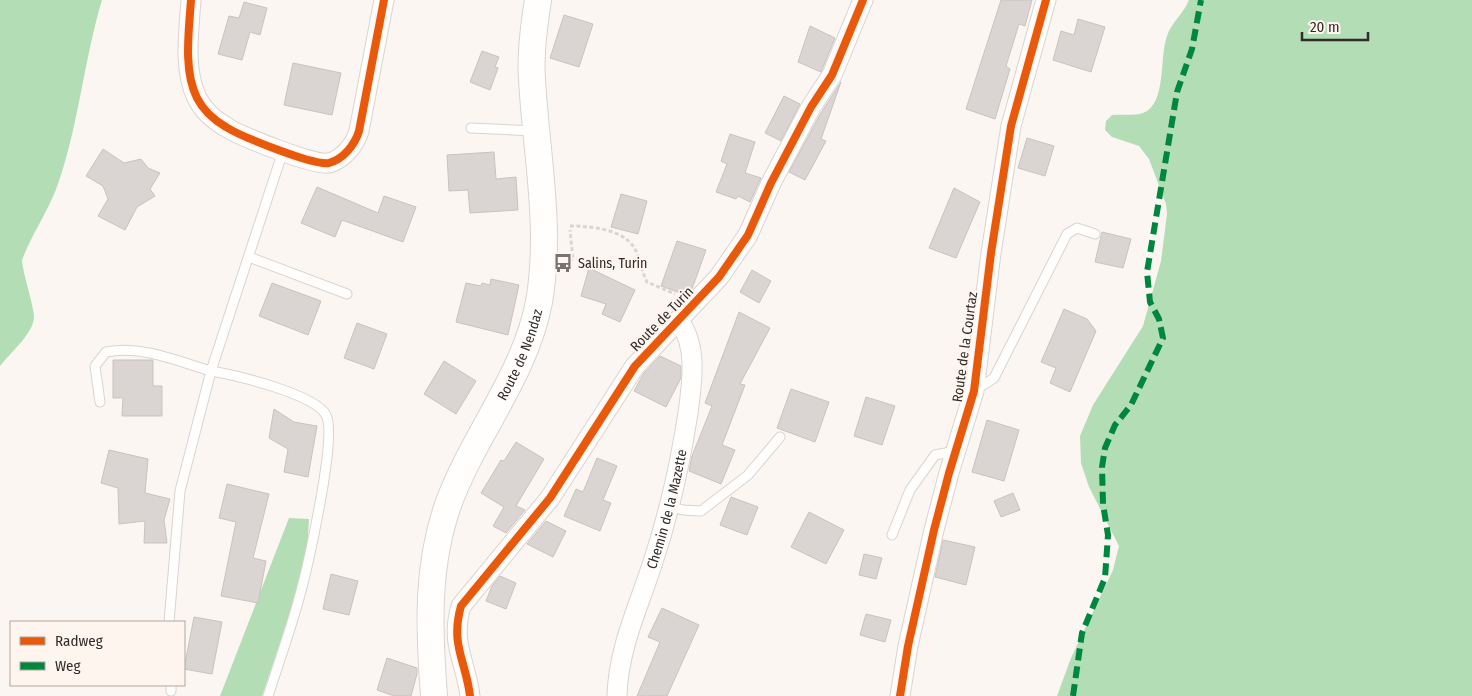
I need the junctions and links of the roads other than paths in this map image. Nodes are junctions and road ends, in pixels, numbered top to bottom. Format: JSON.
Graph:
{"nodes":[{"id":1,"x":191,"y":0,"type":"edge"},
{"id":2,"x":384,"y":0,"type":"edge"},
{"id":3,"x":538,"y":0,"type":"edge"},
{"id":4,"x":863,"y":0,"type":"edge"},
{"id":5,"x":1046,"y":0,"type":"edge"},
{"id":6,"x":471,"y":128,"type":"dead end"},
{"id":7,"x":537,"y":131,"type":"junction"},
{"id":8,"x":283,"y":151,"type":"junction"},
{"id":9,"x":1095,"y":234,"type":"dead end"},
{"id":10,"x":249,"y":257,"type":"junction"},
{"id":11,"x":347,"y":294,"type":"dead end"},
{"id":12,"x":679,"y":321,"type":"junction"},
{"id":13,"x":211,"y":371,"type":"junction"},
{"id":14,"x":974,"y":391,"type":"junction"},
{"id":15,"x":100,"y":402,"type":"dead end"},
{"id":16,"x":780,"y":438,"type":"dead end"},
{"id":17,"x":956,"y":450,"type":"junction"},
{"id":18,"x":669,"y":506,"type":"junction"},
{"id":19,"x":892,"y":535,"type":"dead end"},
{"id":20,"x":169,"y":621,"type":"edge"},
{"id":21,"x":268,"y":696,"type":"edge"},
{"id":22,"x":434,"y":696,"type":"edge"},
{"id":23,"x":470,"y":696,"type":"edge"},
{"id":24,"x":616,"y":696,"type":"edge"},
{"id":25,"x":900,"y":696,"type":"edge"}],
"edges":[{"from":1,"to":8,"type":"street"},
{"from":2,"to":8,"type":"street"},
{"from":3,"to":7,"type":"main road","name":"Route de Nendaz"},
{"from":4,"to":12,"type":"street","name":"Route de Turin"},
{"from":5,"to":14,"type":"street","name":"Route de la Courtaz"},
{"from":6,"to":7,"type":"lane"},
{"from":7,"to":22,"type":"main road","name":"Route de Nendaz"},
{"from":8,"to":10,"type":"lane"},
{"from":9,"to":14,"type":"lane"},
{"from":10,"to":11,"type":"lane"},
{"from":10,"to":13,"type":"lane"},
{"from":12,"to":18,"type":"street","name":"Chemin de la Mazette"},
{"from":12,"to":23,"type":"street","name":"Route de Turin"},
{"from":13,"to":15,"type":"lane"},
{"from":13,"to":20,"type":"lane"},
{"from":13,"to":21,"type":"lane"},
{"from":14,"to":17,"type":"street","name":"Route de la Courtaz"},
{"from":16,"to":18,"type":"lane"},
{"from":17,"to":19,"type":"lane"},
{"from":17,"to":25,"type":"street","name":"Route de la Courtaz"},
{"from":18,"to":24,"type":"street","name":"Chemin de la Mazette"}]}
